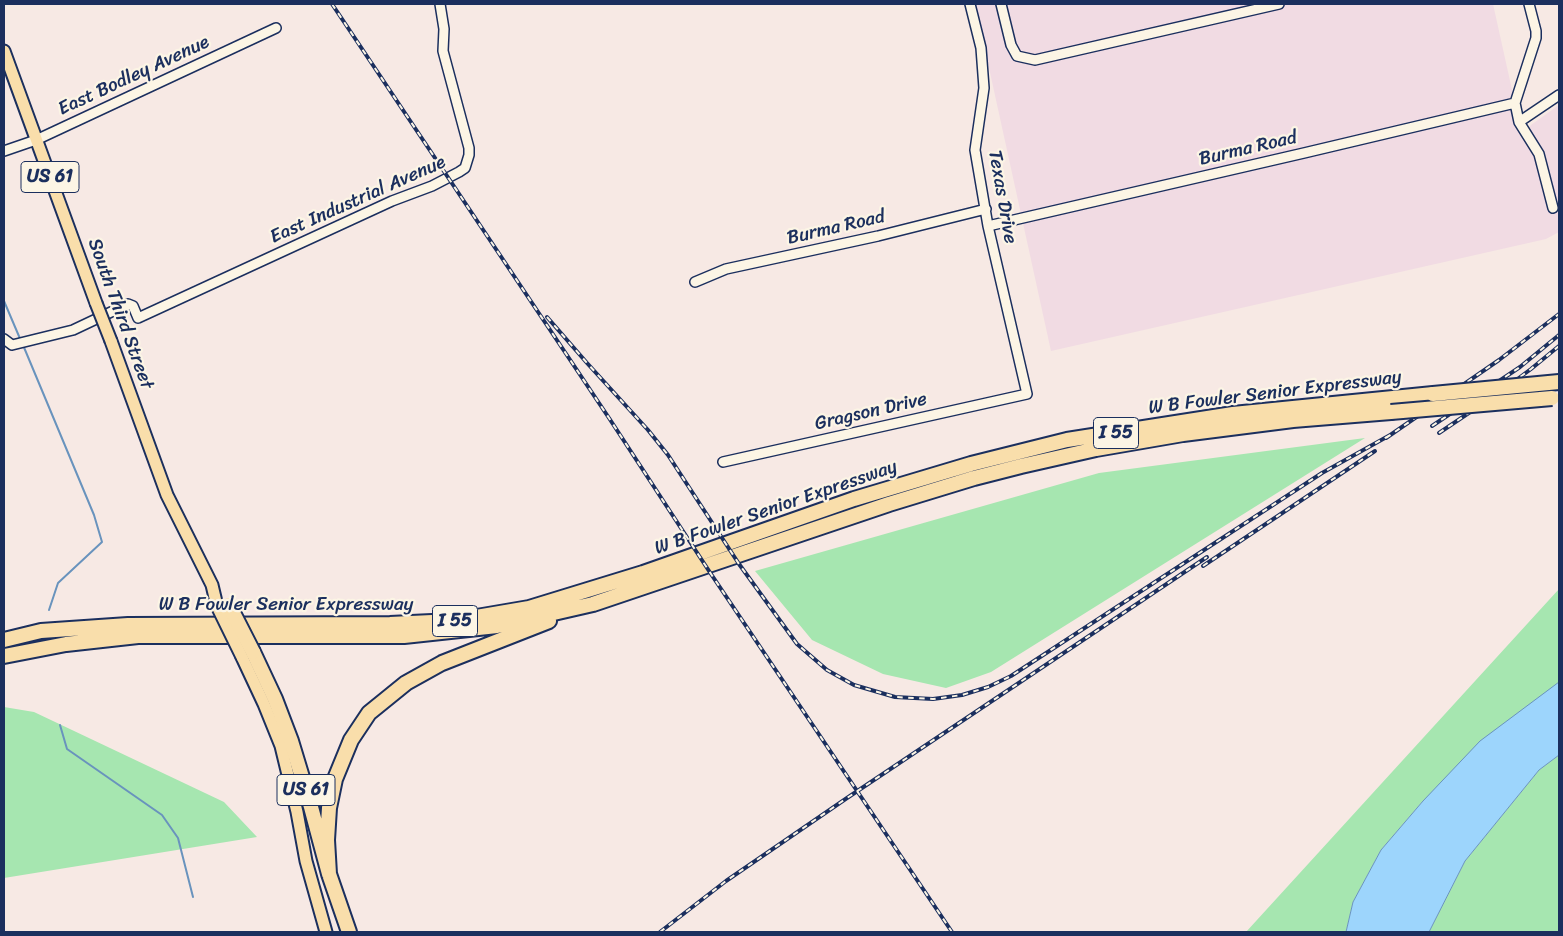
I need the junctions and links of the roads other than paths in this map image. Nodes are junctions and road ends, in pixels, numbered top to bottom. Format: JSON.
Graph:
{"nodes":[{"id":1,"x":440,"y":4,"type":"edge"},
{"id":2,"x":970,"y":4,"type":"edge"},
{"id":3,"x":1001,"y":4,"type":"edge"},
{"id":4,"x":1279,"y":4,"type":"edge"},
{"id":5,"x":1529,"y":4,"type":"edge"},
{"id":6,"x":276,"y":28,"type":"dead end"},
{"id":7,"x":4,"y":51,"type":"edge"},
{"id":8,"x":1559,"y":95,"type":"edge"},
{"id":9,"x":1515,"y":103,"type":"junction"},
{"id":10,"x":1519,"y":122,"type":"junction"},
{"id":11,"x":36,"y":140,"type":"junction"},
{"id":12,"x":4,"y":151,"type":"edge"},
{"id":13,"x":1552,"y":208,"type":"dead end"},
{"id":14,"x":986,"y":209,"type":"junction"},
{"id":15,"x":988,"y":226,"type":"junction"},
{"id":16,"x":695,"y":282,"type":"dead end"},
{"id":17,"x":4,"y":339,"type":"edge"},
{"id":18,"x":1559,"y":382,"type":"edge"},
{"id":19,"x":1027,"y":394,"type":"joint"},
{"id":20,"x":1556,"y":398,"type":"edge"},
{"id":21,"x":723,"y":462,"type":"dead end"},
{"id":22,"x":593,"y":604,"type":"junction"},
{"id":23,"x":223,"y":605,"type":"joint"},
{"id":24,"x":4,"y":640,"type":"edge"},
{"id":25,"x":248,"y":655,"type":"junction"},
{"id":26,"x":4,"y":656,"type":"edge"},
{"id":27,"x":329,"y":874,"type":"junction"},
{"id":28,"x":326,"y":932,"type":"edge"},
{"id":29,"x":349,"y":932,"type":"edge"}],
"edges":[{"from":1,"to":17,"type":"street","name":"East Industrial Avenue"},
{"from":2,"to":14,"type":"street","name":"Texas Drive"},
{"from":3,"to":4,"type":"street"},
{"from":5,"to":9,"type":"street"},
{"from":6,"to":11,"type":"street","name":"East Bodley Avenue"},
{"from":7,"to":11,"type":"main road","name":"South Third Street","number":"US 61"},
{"from":8,"to":10,"type":"street"},
{"from":9,"to":10,"type":"street"},
{"from":9,"to":15,"type":"street","name":"Burma Road"},
{"from":10,"to":13,"type":"street"},
{"from":11,"to":12,"type":"street","name":"East Bodley Avenue"},
{"from":11,"to":23,"type":"main road","name":"South Third Street","number":"US 61","bridge":true},
{"from":14,"to":15,"type":"street","name":"Texas Drive"},
{"from":14,"to":16,"type":"street","name":"Burma Road"},
{"from":15,"to":19,"type":"street","name":"Texas Drive"},
{"from":18,"to":24,"type":"highway","name":"W B Fowler Senior Expressway","number":"I 55","bridge":true},
{"from":19,"to":21,"type":"street","name":"Gragson Drive"},
{"from":20,"to":22,"type":"highway","name":"W B Fowler Senior Expressway","number":"I 55","bridge":true},
{"from":22,"to":26,"type":"highway","name":"W B Fowler Senior Expressway","number":"I 55"},
{"from":22,"to":27,"type":"highway"},
{"from":23,"to":25,"type":"highway","name":"South Third Street","number":"US 61","bridge":true},
{"from":25,"to":27,"type":"highway","name":"South Third Street","number":"US 61"},
{"from":25,"to":28,"type":"main road","name":"South Third Street","number":"US 61"},
{"from":27,"to":29,"type":"highway","name":"South Third Street","number":"US 61"}]}
